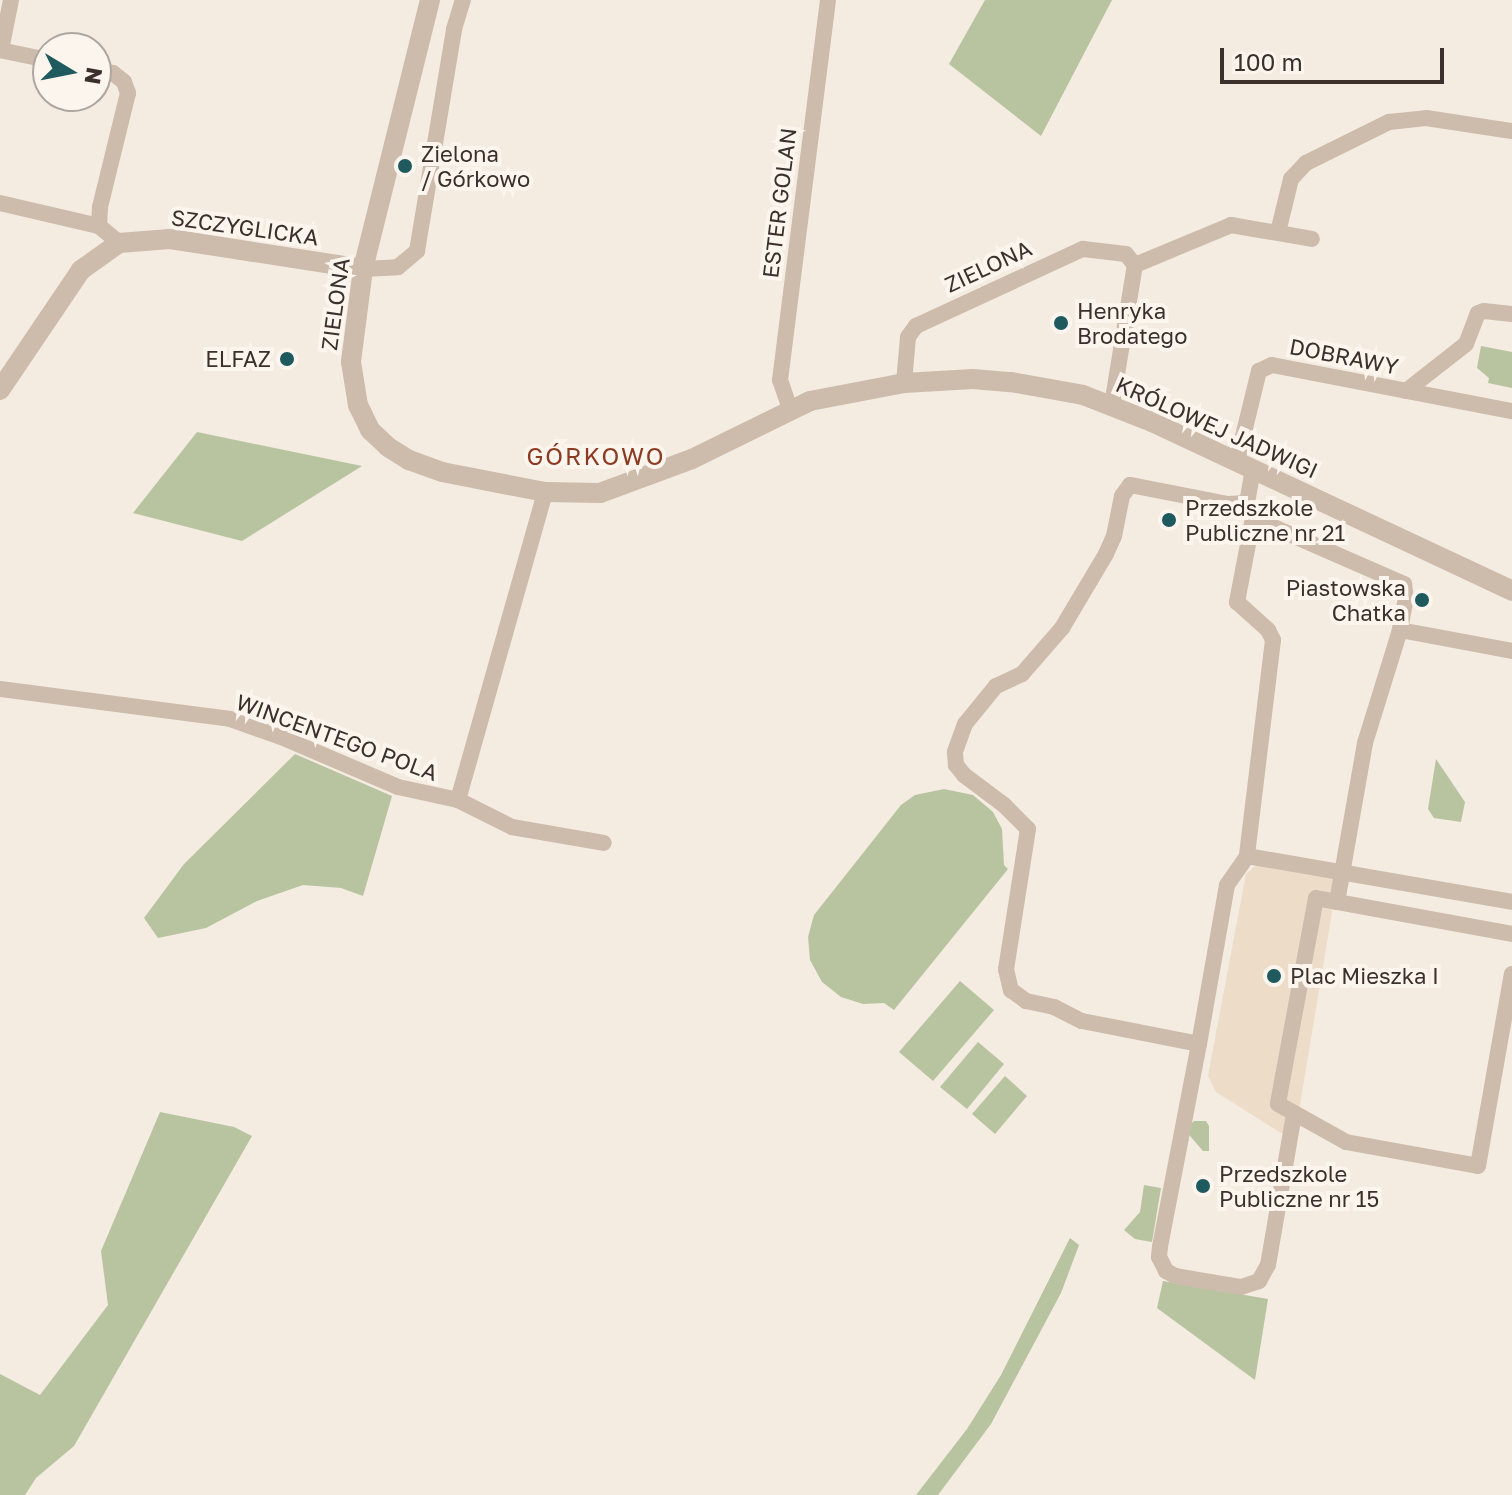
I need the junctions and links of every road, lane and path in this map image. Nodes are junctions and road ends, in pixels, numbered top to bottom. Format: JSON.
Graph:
{"nodes":[{"id":1,"x":11,"y":0,"type":"edge"},
{"id":2,"x":430,"y":0,"type":"edge"},
{"id":3,"x":463,"y":0,"type":"edge"},
{"id":4,"x":828,"y":0,"type":"edge"},
{"id":5,"x":0,"y":50,"type":"edge"},
{"id":6,"x":32,"y":57,"type":"edge"},
{"id":7,"x":112,"y":73,"type":"edge"},
{"id":8,"x":1512,"y":131,"type":"edge"},
{"id":9,"x":0,"y":203,"type":"edge"},
{"id":10,"x":99,"y":226,"type":"junction"},
{"id":11,"x":1278,"y":232,"type":"junction"},
{"id":12,"x":1312,"y":239,"type":"dead end"},
{"id":13,"x":119,"y":243,"type":"junction"},
{"id":14,"x":1135,"y":265,"type":"junction"},
{"id":15,"x":363,"y":269,"type":"junction"},
{"id":16,"x":1512,"y":314,"type":"edge"},
{"id":17,"x":904,"y":383,"type":"junction"},
{"id":18,"x":0,"y":390,"type":"edge"},
{"id":19,"x":1406,"y":391,"type":"junction"},
{"id":20,"x":1112,"y":405,"type":"junction"},
{"id":21,"x":790,"y":409,"type":"junction"},
{"id":22,"x":1512,"y":411,"type":"edge"},
{"id":23,"x":1245,"y":465,"type":"junction"},
{"id":24,"x":545,"y":492,"type":"junction"},
{"id":25,"x":1250,"y":510,"type":"junction"},
{"id":26,"x":1512,"y":591,"type":"edge"},
{"id":27,"x":1400,"y":630,"type":"junction"},
{"id":28,"x":1512,"y":651,"type":"edge"},
{"id":29,"x":0,"y":689,"type":"edge"},
{"id":30,"x":458,"y":800,"type":"junction"},
{"id":31,"x":604,"y":843,"type":"dead end"},
{"id":32,"x":1247,"y":856,"type":"junction"},
{"id":33,"x":1342,"y":872,"type":"junction"},
{"id":34,"x":1337,"y":902,"type":"junction"},
{"id":35,"x":1512,"y":902,"type":"edge"},
{"id":36,"x":1512,"y":934,"type":"edge"},
{"id":37,"x":1512,"y":974,"type":"edge"},
{"id":38,"x":1199,"y":1044,"type":"junction"},
{"id":39,"x":1294,"y":1114,"type":"junction"}],
"edges":[{"from":1,"to":5,"type":"street"},
{"from":2,"to":15,"type":"street","name":"ZIELONA"},
{"from":3,"to":15,"type":"street"},
{"from":4,"to":21,"type":"street","name":"ESTER GOLAN"},
{"from":5,"to":6,"type":"street"},
{"from":7,"to":10,"type":"street"},
{"from":8,"to":11,"type":"street"},
{"from":9,"to":10,"type":"street"},
{"from":10,"to":13,"type":"street"},
{"from":11,"to":12,"type":"street"},
{"from":11,"to":14,"type":"street"},
{"from":13,"to":15,"type":"street","name":"SZCZYGLICKA"},
{"from":13,"to":18,"type":"street"},
{"from":14,"to":17,"type":"street","name":"ZIELONA"},
{"from":14,"to":20,"type":"street"},
{"from":15,"to":24,"type":"street","name":"ZIELONA"},
{"from":16,"to":19,"type":"street"},
{"from":17,"to":20,"type":"street","name":"KRÓLOWEJ JADWIGI"},
{"from":17,"to":21,"type":"street","name":"KRÓLOWEJ JADWIGI"},
{"from":19,"to":22,"type":"street","name":"DOBRAWY"},
{"from":19,"to":23,"type":"street","name":"DOBRAWY"},
{"from":20,"to":23,"type":"street","name":"KRÓLOWEJ JADWIGI"},
{"from":21,"to":24,"type":"street","name":"ZIELONA"},
{"from":23,"to":25,"type":"street"},
{"from":23,"to":26,"type":"street","name":"KRÓLOWEJ JADWIGI"},
{"from":24,"to":30,"type":"street"},
{"from":25,"to":27,"type":"street"},
{"from":25,"to":32,"type":"street"},
{"from":25,"to":38,"type":"street"},
{"from":27,"to":28,"type":"street"},
{"from":27,"to":33,"type":"street"},
{"from":29,"to":30,"type":"street","name":"WINCENTEGO POLA"},
{"from":30,"to":31,"type":"street","name":"WINCENTEGO POLA"},
{"from":32,"to":33,"type":"street"},
{"from":32,"to":38,"type":"street"},
{"from":33,"to":34,"type":"street"},
{"from":33,"to":35,"type":"street"},
{"from":34,"to":36,"type":"street"},
{"from":34,"to":39,"type":"street"},
{"from":37,"to":39,"type":"street"},
{"from":38,"to":39,"type":"street"}]}
